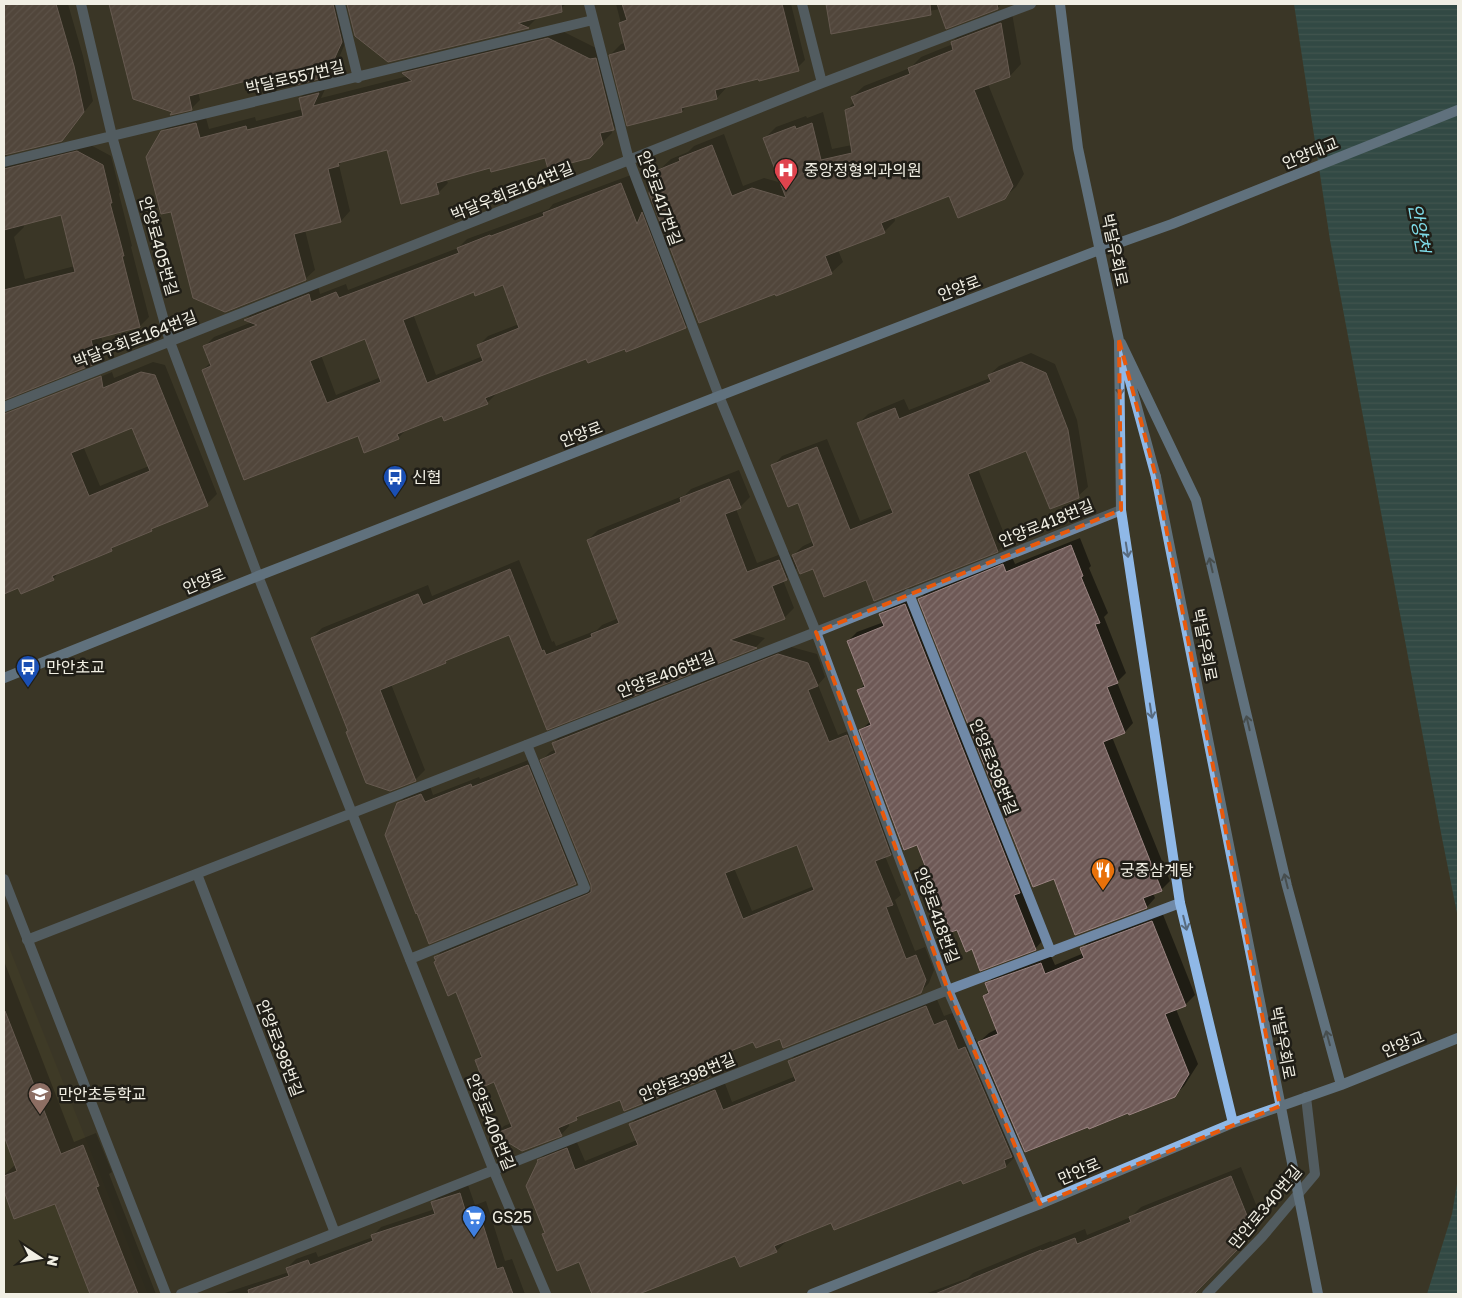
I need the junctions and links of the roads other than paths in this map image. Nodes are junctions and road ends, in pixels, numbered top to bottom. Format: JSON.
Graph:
{"nodes":[{"id":1,"x":81,"y":4,"type":"edge"},
{"id":2,"x":340,"y":4,"type":"edge"},
{"id":3,"x":589,"y":4,"type":"edge"},
{"id":4,"x":802,"y":4,"type":"edge"},
{"id":5,"x":1031,"y":4,"type":"edge"},
{"id":6,"x":1060,"y":4,"type":"edge"},
{"id":7,"x":593,"y":20,"type":"junction"},
{"id":8,"x":358,"y":78,"type":"junction"},
{"id":9,"x":822,"y":83,"type":"junction"},
{"id":10,"x":1458,"y":110,"type":"edge"},
{"id":11,"x":112,"y":136,"type":"junction"},
{"id":12,"x":629,"y":160,"type":"junction"},
{"id":13,"x":4,"y":162,"type":"edge"},
{"id":14,"x":1172,"y":224,"type":"joint"},
{"id":15,"x":1099,"y":250,"type":"junction"},
{"id":16,"x":1119,"y":340,"type":"junction"},
{"id":17,"x":170,"y":342,"type":"junction"},
{"id":18,"x":718,"y":396,"type":"junction"},
{"id":19,"x":4,"y":407,"type":"edge"},
{"id":20,"x":1121,"y":510,"type":"junction"},
{"id":21,"x":258,"y":576,"type":"junction"},
{"id":22,"x":909,"y":594,"type":"junction"},
{"id":23,"x":816,"y":632,"type":"junction"},
{"id":24,"x":4,"y":678,"type":"edge"},
{"id":25,"x":527,"y":745,"type":"junction"},
{"id":26,"x":353,"y":814,"type":"junction"},
{"id":27,"x":197,"y":874,"type":"junction"},
{"id":28,"x":4,"y":879,"type":"edge"},
{"id":29,"x":1180,"y":903,"type":"junction"},
{"id":30,"x":27,"y":940,"type":"junction"},
{"id":31,"x":1051,"y":952,"type":"junction"},
{"id":32,"x":410,"y":959,"type":"junction"},
{"id":33,"x":948,"y":990,"type":"junction"},
{"id":34,"x":1458,"y":1038,"type":"edge"},
{"id":35,"x":1358,"y":1078,"type":"joint"},
{"id":36,"x":1341,"y":1085,"type":"junction"},
{"id":37,"x":1306,"y":1097,"type":"junction"},
{"id":38,"x":1234,"y":1123,"type":"junction"},
{"id":39,"x":494,"y":1169,"type":"junction"},
{"id":40,"x":1040,"y":1204,"type":"junction"},
{"id":41,"x":335,"y":1233,"type":"junction"},
{"id":42,"x":166,"y":1294,"type":"edge"},
{"id":43,"x":181,"y":1294,"type":"edge"},
{"id":44,"x":546,"y":1294,"type":"edge"},
{"id":45,"x":812,"y":1294,"type":"edge"},
{"id":46,"x":1207,"y":1294,"type":"edge"},
{"id":47,"x":1318,"y":1294,"type":"edge"}],
"edges":[{"from":1,"to":11,"type":"street","name":"안양로405번길"},
{"from":2,"to":8,"type":"street"},
{"from":3,"to":7,"type":"street","name":"안양로417번길"},
{"from":4,"to":9,"type":"street"},
{"from":5,"to":9,"type":"street","name":"박달우회로164번길"},
{"from":6,"to":15,"type":"street","name":"박달우회로"},
{"from":7,"to":8,"type":"street","name":"박달로557번길"},
{"from":7,"to":12,"type":"street","name":"안양로417번길"},
{"from":8,"to":11,"type":"street","name":"박달로557번길"},
{"from":9,"to":12,"type":"street","name":"박달우회로164번길"},
{"from":10,"to":14,"type":"street","name":"안양대교"},
{"from":11,"to":13,"type":"street","name":"박달로557번길"},
{"from":11,"to":17,"type":"street","name":"안양로405번길"},
{"from":12,"to":17,"type":"street","name":"박달우회로164번길"},
{"from":12,"to":18,"type":"street","name":"안양로417번길"},
{"from":14,"to":15,"type":"street","name":"안양로"},
{"from":15,"to":16,"type":"street","name":"박달우회로"},
{"from":15,"to":18,"type":"street","name":"안양로"},
{"from":16,"to":20,"type":"street","one_way":true},
{"from":36,"to":16,"type":"street","one_way":true},
{"from":16,"to":47,"type":"street","name":"박달우회로","bridge":true},
{"from":17,"to":19,"type":"street","name":"박달우회로164번길"},
{"from":17,"to":21,"type":"street","name":"안양로405번길"},
{"from":18,"to":21,"type":"street","name":"안양로"},
{"from":18,"to":23,"type":"street","name":"안양로418번길"},
{"from":20,"to":22,"type":"street","name":"안양로418번길"},
{"from":20,"to":29,"type":"street","one_way":true},
{"from":21,"to":24,"type":"street","name":"안양로"},
{"from":21,"to":26,"type":"street","name":"안양로406번길"},
{"from":22,"to":23,"type":"street","name":"안양로418번길"},
{"from":22,"to":31,"type":"street","name":"안양로398번길"},
{"from":23,"to":25,"type":"street","name":"안양로406번길"},
{"from":23,"to":33,"type":"street","name":"안양로418번길"},
{"from":25,"to":26,"type":"street","name":"안양로406번길"},
{"from":25,"to":32,"type":"street"},
{"from":26,"to":27,"type":"street"},
{"from":26,"to":32,"type":"street","name":"안양로406번길"},
{"from":27,"to":30,"type":"street"},
{"from":27,"to":41,"type":"street","name":"안양로398번길"},
{"from":28,"to":30,"type":"street"},
{"from":29,"to":31,"type":"street","name":"안양로398번길"},
{"from":29,"to":38,"type":"street","one_way":true},
{"from":30,"to":42,"type":"street"},
{"from":31,"to":33,"type":"street","name":"안양로398번길"},
{"from":32,"to":39,"type":"street","name":"안양로406번길"},
{"from":33,"to":39,"type":"street","name":"안양로398번길"},
{"from":33,"to":40,"type":"street","name":"안양로418번길"},
{"from":34,"to":35,"type":"street","name":"안양교"},
{"from":35,"to":36,"type":"street","name":"만안로"},
{"from":36,"to":37,"type":"street","name":"만안로"},
{"from":37,"to":38,"type":"street","name":"만안로"},
{"from":37,"to":46,"type":"street","name":"만안로340번길"},
{"from":38,"to":40,"type":"street","name":"만안로"},
{"from":39,"to":41,"type":"street","name":"안양로398번길"},
{"from":39,"to":44,"type":"street","name":"안양로406번길"},
{"from":40,"to":45,"type":"street","name":"만안로"},
{"from":41,"to":43,"type":"street","name":"안양로398번길"}]}
